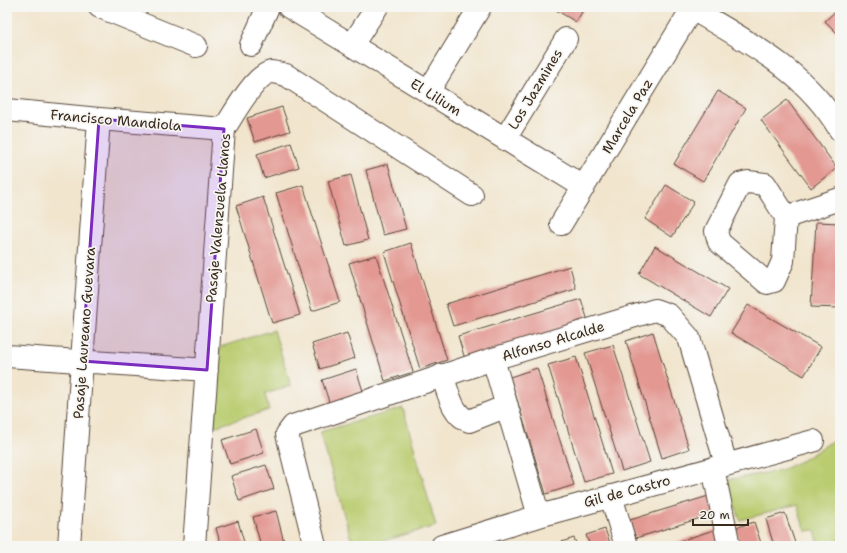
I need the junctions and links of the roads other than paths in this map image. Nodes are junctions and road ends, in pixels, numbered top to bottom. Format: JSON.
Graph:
{"nodes":[{"id":1,"x":100,"y":7,"type":"edge"},
{"id":2,"x":268,"y":7,"type":"edge"},
{"id":3,"x":289,"y":7,"type":"edge"},
{"id":4,"x":376,"y":7,"type":"edge"},
{"id":5,"x":480,"y":7,"type":"edge"},
{"id":6,"x":691,"y":8,"type":"edge"},
{"id":7,"x":566,"y":39,"type":"dead end"},
{"id":8,"x":251,"y":45,"type":"dead end"},
{"id":9,"x":196,"y":46,"type":"dead end"},
{"id":10,"x":352,"y":46,"type":"junction"},
{"id":11,"x":428,"y":92,"type":"junction"},
{"id":12,"x":7,"y":110,"type":"edge"},
{"id":13,"x":99,"y":119,"type":"junction"},
{"id":14,"x":224,"y":129,"type":"junction"},
{"id":15,"x":840,"y":130,"type":"edge"},
{"id":16,"x":505,"y":139,"type":"junction"},
{"id":17,"x":584,"y":187,"type":"junction"},
{"id":18,"x":472,"y":195,"type":"dead end"},
{"id":19,"x":840,"y":199,"type":"edge"},
{"id":20,"x":786,"y":217,"type":"dead end"},
{"id":21,"x":561,"y":224,"type":"dead end"},
{"id":22,"x":7,"y":356,"type":"edge"},
{"id":23,"x":493,"y":359,"type":"junction"},
{"id":24,"x":82,"y":361,"type":"junction"},
{"id":25,"x":207,"y":370,"type":"junction"},
{"id":26,"x":442,"y":375,"type":"junction"},
{"id":27,"x":507,"y":406,"type":"junction"},
{"id":28,"x":813,"y":441,"type":"dead end"},
{"id":29,"x":720,"y":466,"type":"junction"},
{"id":30,"x":611,"y":496,"type":"junction"},
{"id":31,"x":539,"y":516,"type":"junction"},
{"id":32,"x":474,"y":541,"type":"edge"},
{"id":33,"x":69,"y":546,"type":"edge"},
{"id":34,"x":194,"y":546,"type":"edge"},
{"id":35,"x":315,"y":546,"type":"edge"},
{"id":36,"x":442,"y":546,"type":"edge"},
{"id":37,"x":626,"y":546,"type":"edge"},
{"id":38,"x":729,"y":546,"type":"edge"}],
"edges":[{"from":1,"to":9,"type":"street"},
{"from":2,"to":8,"type":"street"},
{"from":3,"to":10,"type":"street","name":"El Lilium"},
{"from":4,"to":10,"type":"street"},
{"from":5,"to":11,"type":"street"},
{"from":6,"to":15,"type":"street"},
{"from":6,"to":17,"type":"street","name":"Marcela Paz"},
{"from":7,"to":16,"type":"street","name":"Los Jazmines"},
{"from":10,"to":11,"type":"street","name":"El Lilium"},
{"from":11,"to":16,"type":"street","name":"El Lilium"},
{"from":12,"to":13,"type":"street","name":"Francisco Mandiola"},
{"from":13,"to":14,"type":"street","name":"Francisco Mandiola"},
{"from":13,"to":24,"type":"street","name":"Pasaje Laureano Guevara"},
{"from":14,"to":18,"type":"street","name":"Pasaje Valenzuela Llanos"},
{"from":14,"to":25,"type":"street","name":"Pasaje Valenzuela Llanos"},
{"from":16,"to":17,"type":"street","name":"El Lilium"},
{"from":17,"to":21,"type":"street","name":"Marcela Paz"},
{"from":19,"to":20,"type":"street"},
{"from":22,"to":24,"type":"street"},
{"from":23,"to":26,"type":"street","name":"Alfonso Alcalde"},
{"from":23,"to":27,"type":"street"},
{"from":23,"to":29,"type":"street","name":"Alfonso Alcalde"},
{"from":24,"to":25,"type":"street"},
{"from":24,"to":33,"type":"street","name":"Pasaje Laureano Guevara"},
{"from":25,"to":34,"type":"street","name":"Pasaje Valenzuela Llanos"},
{"from":26,"to":27,"type":"street"},
{"from":26,"to":35,"type":"street","name":"Alfonso Alcalde"},
{"from":27,"to":31,"type":"street"},
{"from":28,"to":29,"type":"street","name":"Gil de Castro"},
{"from":29,"to":30,"type":"street","name":"Gil de Castro"},
{"from":29,"to":38,"type":"street","name":"Alfonso Alcalde"},
{"from":30,"to":31,"type":"street","name":"Gil de Castro"},
{"from":30,"to":37,"type":"street"},
{"from":31,"to":32,"type":"street","name":"Gil de Castro"},
{"from":32,"to":36,"type":"street","name":"Gil de Castro"}]}
